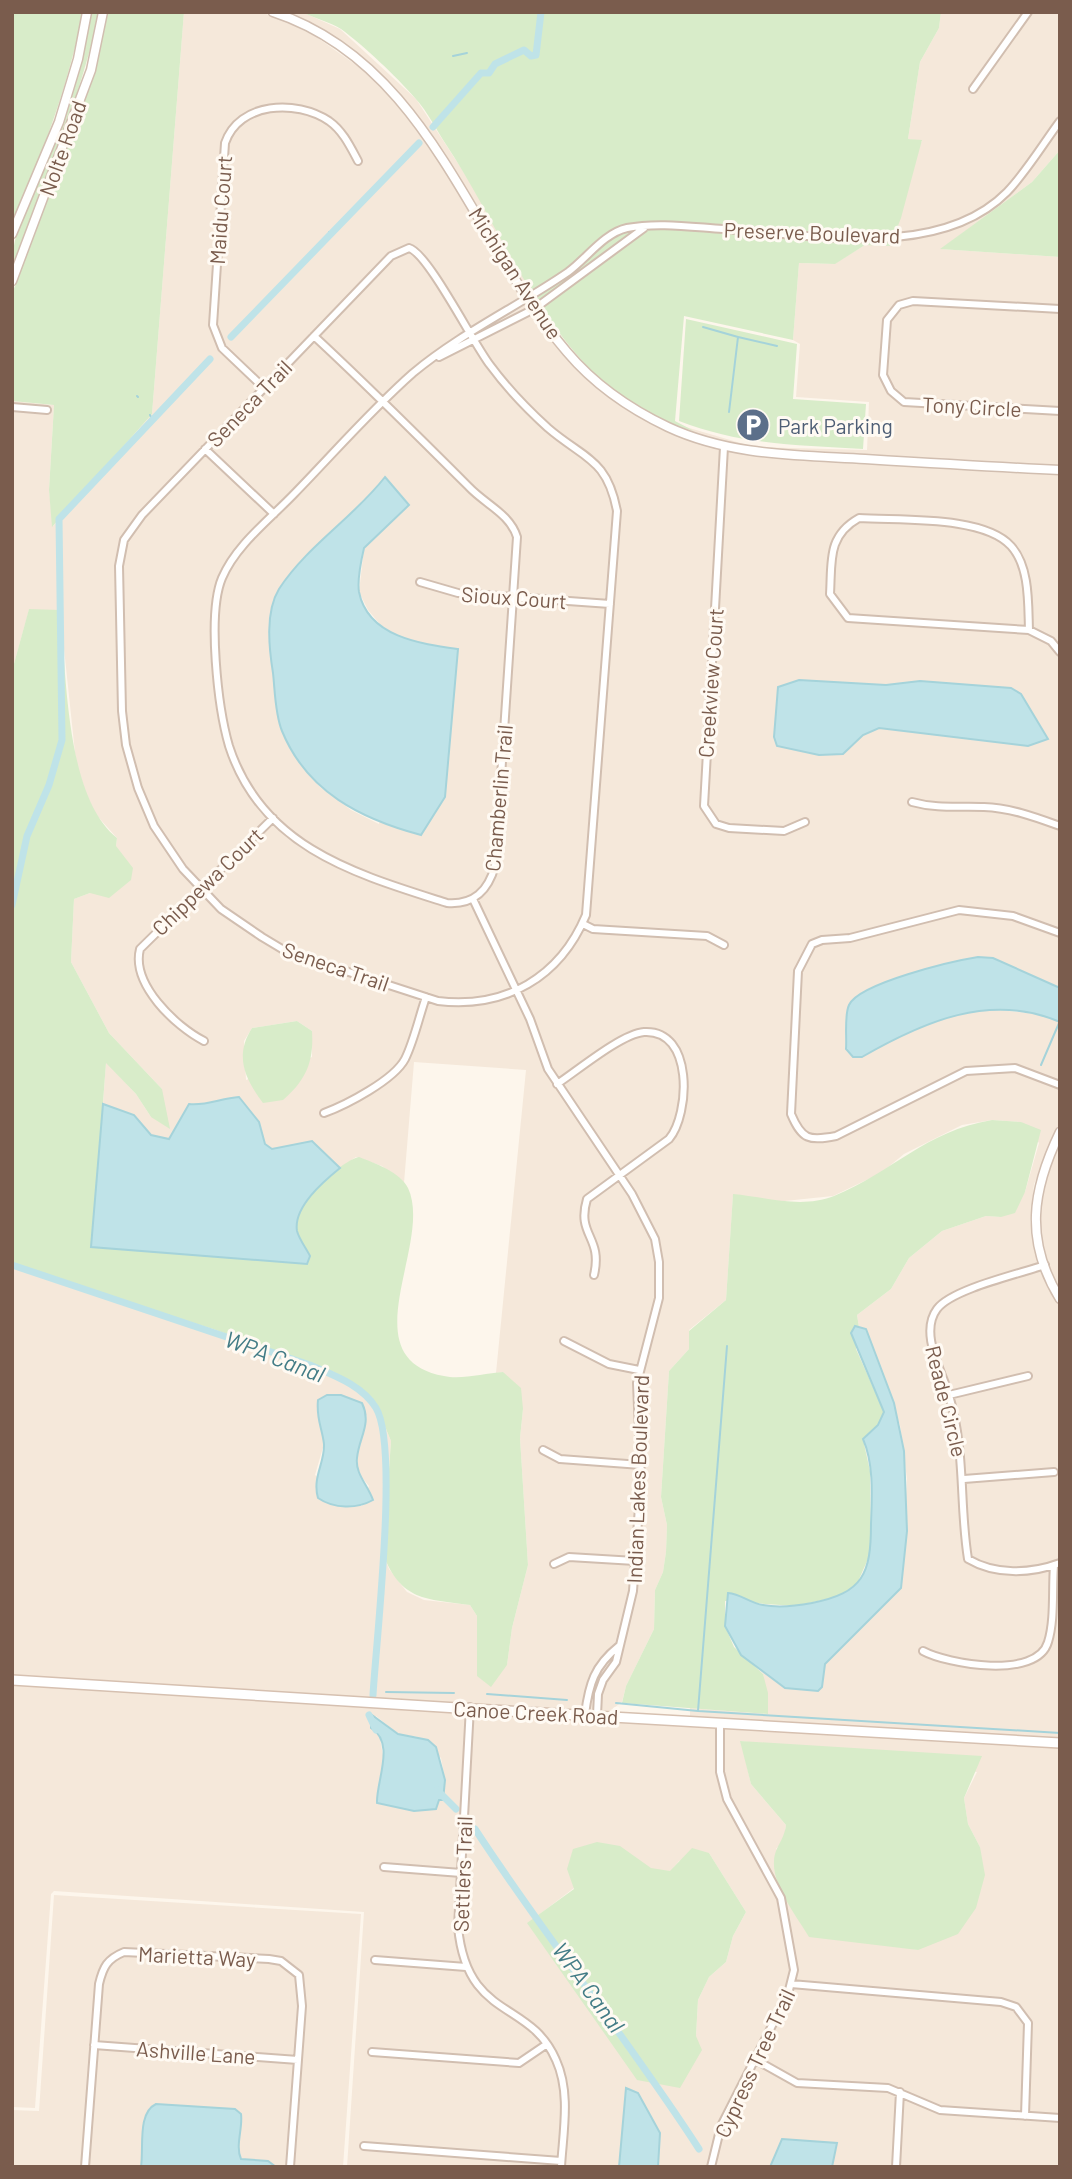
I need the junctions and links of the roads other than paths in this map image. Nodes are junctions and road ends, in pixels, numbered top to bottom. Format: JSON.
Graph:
{"nodes":[{"id":1,"x":87,"y":12,"type":"edge"},
{"id":2,"x":103,"y":12,"type":"edge"},
{"id":3,"x":272,"y":12,"type":"edge"},
{"id":4,"x":1028,"y":12,"type":"edge"},
{"id":5,"x":973,"y":89,"type":"dead end"},
{"id":6,"x":1060,"y":121,"type":"edge"},
{"id":7,"x":358,"y":161,"type":"dead end"},
{"id":8,"x":643,"y":228,"type":"junction"},
{"id":9,"x":12,"y":234,"type":"edge"},
{"id":10,"x":12,"y":281,"type":"edge"},
{"id":11,"x":526,"y":297,"type":"junction"},
{"id":12,"x":534,"y":309,"type":"junction"},
{"id":13,"x":1060,"y":309,"type":"edge"},
{"id":14,"x":467,"y":333,"type":"junction"},
{"id":15,"x":314,"y":336,"type":"junction"},
{"id":16,"x":473,"y":341,"type":"junction"},
{"id":17,"x":436,"y":358,"type":"junction"},
{"id":18,"x":264,"y":388,"type":"junction"},
{"id":19,"x":385,"y":401,"type":"junction"},
{"id":20,"x":12,"y":407,"type":"edge"},
{"id":21,"x":47,"y":410,"type":"dead end"},
{"id":22,"x":1060,"y":411,"type":"edge"},
{"id":23,"x":724,"y":447,"type":"junction"},
{"id":24,"x":205,"y":449,"type":"junction"},
{"id":25,"x":1060,"y":470,"type":"edge"},
{"id":26,"x":274,"y":514,"type":"junction"},
{"id":27,"x":420,"y":582,"type":"dead end"},
{"id":28,"x":514,"y":597,"type":"junction"},
{"id":29,"x":610,"y":604,"type":"junction"},
{"id":30,"x":1029,"y":630,"type":"junction"},
{"id":31,"x":1060,"y":652,"type":"edge"},
{"id":32,"x":912,"y":802,"type":"dead end"},
{"id":33,"x":273,"y":818,"type":"junction"},
{"id":34,"x":805,"y":822,"type":"dead end"},
{"id":35,"x":1060,"y":826,"type":"edge"},
{"id":36,"x":200,"y":887,"type":"junction"},
{"id":37,"x":473,"y":899,"type":"junction"},
{"id":38,"x":583,"y":924,"type":"junction"},
{"id":39,"x":1060,"y":933,"type":"edge"},
{"id":40,"x":724,"y":945,"type":"dead end"},
{"id":41,"x":517,"y":990,"type":"junction"},
{"id":42,"x":426,"y":997,"type":"junction"},
{"id":43,"x":204,"y":1041,"type":"dead end"},
{"id":44,"x":556,"y":1084,"type":"junction"},
{"id":45,"x":1060,"y":1085,"type":"edge"},
{"id":46,"x":324,"y":1113,"type":"dead end"},
{"id":47,"x":1060,"y":1132,"type":"edge"},
{"id":48,"x":805,"y":1137,"type":"junction"},
{"id":49,"x":797,"y":1143,"type":"dead end"},
{"id":50,"x":618,"y":1174,"type":"junction"},
{"id":51,"x":1045,"y":1265,"type":"junction"},
{"id":52,"x":594,"y":1275,"type":"dead end"},
{"id":53,"x":1060,"y":1299,"type":"edge"},
{"id":54,"x":564,"y":1341,"type":"dead end"},
{"id":55,"x":639,"y":1370,"type":"junction"},
{"id":56,"x":1028,"y":1376,"type":"dead end"},
{"id":57,"x":949,"y":1395,"type":"junction"},
{"id":58,"x":543,"y":1450,"type":"dead end"},
{"id":59,"x":641,"y":1465,"type":"junction"},
{"id":60,"x":1055,"y":1472,"type":"dead end"},
{"id":61,"x":964,"y":1479,"type":"junction"},
{"id":62,"x":635,"y":1561,"type":"junction"},
{"id":63,"x":554,"y":1564,"type":"dead end"},
{"id":64,"x":1057,"y":1564,"type":"edge"},
{"id":65,"x":618,"y":1646,"type":"junction"},
{"id":66,"x":923,"y":1651,"type":"dead end"},
{"id":67,"x":12,"y":1680,"type":"edge"},
{"id":68,"x":470,"y":1707,"type":"junction"},
{"id":69,"x":585,"y":1714,"type":"junction"},
{"id":70,"x":597,"y":1715,"type":"junction"},
{"id":71,"x":720,"y":1723,"type":"junction"},
{"id":72,"x":1060,"y":1744,"type":"edge"},
{"id":73,"x":384,"y":1867,"type":"dead end"},
{"id":74,"x":461,"y":1873,"type":"junction"},
{"id":75,"x":375,"y":1960,"type":"dead end"},
{"id":76,"x":466,"y":1967,"type":"junction"},
{"id":77,"x":791,"y":1984,"type":"junction"},
{"id":78,"x":547,"y":2044,"type":"junction"},
{"id":79,"x":94,"y":2045,"type":"junction"},
{"id":80,"x":372,"y":2052,"type":"dead end"},
{"id":81,"x":298,"y":2060,"type":"junction"},
{"id":82,"x":756,"y":2060,"type":"junction"},
{"id":83,"x":900,"y":2092,"type":"junction"},
{"id":84,"x":1025,"y":2116,"type":"junction"},
{"id":85,"x":1060,"y":2118,"type":"edge"},
{"id":86,"x":364,"y":2146,"type":"dead end"},
{"id":87,"x":561,"y":2164,"type":"edge"},
{"id":88,"x":85,"y":2167,"type":"edge"},
{"id":89,"x":290,"y":2167,"type":"edge"},
{"id":90,"x":710,"y":2167,"type":"edge"},
{"id":91,"x":895,"y":2167,"type":"edge"}],
"edges":[{"from":1,"to":9,"type":"street","name":"Nolte Road"},
{"from":2,"to":10,"type":"street","name":"Nolte Road"},
{"from":3,"to":11,"type":"street","name":"Michigan Avenue"},
{"from":4,"to":5,"type":"street"},
{"from":6,"to":8,"type":"street","name":"Preserve Boulevard"},
{"from":7,"to":18,"type":"street","name":"Maidu Court"},
{"from":8,"to":11,"type":"street","name":"Preserve Boulevard"},
{"from":8,"to":12,"type":"street"},
{"from":11,"to":12,"type":"street","name":"Michigan Avenue"},
{"from":11,"to":14,"type":"street","name":"Preserve Boulevard"},
{"from":12,"to":16,"type":"street"},
{"from":12,"to":23,"type":"street","name":"Michigan Avenue"},
{"from":13,"to":22,"type":"street","name":"Tony Circle"},
{"from":14,"to":15,"type":"street","name":"Seneca Trail"},
{"from":14,"to":16,"type":"street","name":"Seneca Trail"},
{"from":14,"to":17,"type":"street","name":"Preserve Boulevard"},
{"from":15,"to":18,"type":"street","name":"Seneca Trail"},
{"from":15,"to":19,"type":"street"},
{"from":16,"to":17,"type":"street"},
{"from":16,"to":29,"type":"street","name":"Seneca Trail"},
{"from":17,"to":19,"type":"street"},
{"from":18,"to":24,"type":"street","name":"Seneca Trail"},
{"from":19,"to":26,"type":"street","name":"Chamberlin Trail"},
{"from":19,"to":28,"type":"street","name":"Chamberlin Trail"},
{"from":20,"to":21,"type":"street"},
{"from":23,"to":25,"type":"street","name":"Michigan Avenue"},
{"from":23,"to":34,"type":"street","name":"Creekview Court"},
{"from":24,"to":26,"type":"street"},
{"from":24,"to":36,"type":"street","name":"Seneca Trail"},
{"from":26,"to":33,"type":"street","name":"Chamberlin Trail"},
{"from":27,"to":28,"type":"street","name":"Sioux Court"},
{"from":28,"to":29,"type":"street","name":"Sioux Court"},
{"from":28,"to":37,"type":"street","name":"Chamberlin Trail"},
{"from":29,"to":38,"type":"street","name":"Seneca Trail"},
{"from":30,"to":30,"type":"street"},
{"from":30,"to":31,"type":"street"},
{"from":32,"to":35,"type":"street"},
{"from":33,"to":36,"type":"street","name":"Chippewa Court"},
{"from":33,"to":37,"type":"street","name":"Chamberlin Trail"},
{"from":36,"to":42,"type":"street","name":"Seneca Trail"},
{"from":36,"to":43,"type":"street","name":"Chippewa Court"},
{"from":37,"to":41,"type":"street","name":"Indian Lakes Boulevard"},
{"from":38,"to":40,"type":"street"},
{"from":38,"to":41,"type":"street","name":"Seneca Trail"},
{"from":39,"to":48,"type":"street"},
{"from":41,"to":42,"type":"street","name":"Seneca Trail"},
{"from":41,"to":44,"type":"street","name":"Indian Lakes Boulevard"},
{"from":42,"to":46,"type":"street"},
{"from":44,"to":50,"type":"street","name":"Indian Lakes Boulevard"},
{"from":44,"to":50,"type":"street"},
{"from":45,"to":48,"type":"street"},
{"from":47,"to":51,"type":"street"},
{"from":48,"to":49,"type":"street"},
{"from":50,"to":52,"type":"street"},
{"from":50,"to":55,"type":"street","name":"Indian Lakes Boulevard"},
{"from":51,"to":53,"type":"street"},
{"from":51,"to":57,"type":"street","name":"Reade Circle"},
{"from":54,"to":55,"type":"street"},
{"from":55,"to":59,"type":"street","name":"Indian Lakes Boulevard"},
{"from":56,"to":57,"type":"street"},
{"from":57,"to":61,"type":"street","name":"Reade Circle"},
{"from":58,"to":59,"type":"street"},
{"from":59,"to":62,"type":"street","name":"Indian Lakes Boulevard"},
{"from":60,"to":61,"type":"street"},
{"from":61,"to":64,"type":"street","name":"Reade Circle"},
{"from":62,"to":63,"type":"street"},
{"from":62,"to":65,"type":"street","name":"Indian Lakes Boulevard"},
{"from":64,"to":66,"type":"street"},
{"from":65,"to":69,"type":"street","name":"Indian Lakes Boulevard"},
{"from":65,"to":70,"type":"street","name":"Indian Lakes Boulevard"},
{"from":67,"to":68,"type":"main road","name":"Canoe Creek Road"},
{"from":68,"to":69,"type":"main road","name":"Canoe Creek Road"},
{"from":68,"to":74,"type":"street","name":"Settlers Trail"},
{"from":69,"to":70,"type":"main road","name":"Canoe Creek Road"},
{"from":70,"to":71,"type":"main road","name":"Canoe Creek Road"},
{"from":71,"to":72,"type":"main road","name":"Canoe Creek Road"},
{"from":71,"to":77,"type":"street","name":"Cypress Tree Trail"},
{"from":73,"to":74,"type":"street"},
{"from":74,"to":76,"type":"street","name":"Settlers Trail"},
{"from":75,"to":76,"type":"street"},
{"from":76,"to":78,"type":"street","name":"Settlers Trail"},
{"from":77,"to":82,"type":"street","name":"Cypress Tree Trail"},
{"from":77,"to":84,"type":"street"},
{"from":78,"to":80,"type":"street"},
{"from":78,"to":87,"type":"street","name":"Settlers Trail"},
{"from":79,"to":81,"type":"street","name":"Ashville Lane"},
{"from":79,"to":81,"type":"street","name":"Marietta Way"},
{"from":79,"to":88,"type":"street","name":"Marietta Way"},
{"from":81,"to":89,"type":"street","name":"Marietta Way"},
{"from":82,"to":83,"type":"street"},
{"from":82,"to":90,"type":"street","name":"Cypress Tree Trail"},
{"from":83,"to":84,"type":"street"},
{"from":83,"to":91,"type":"street"},
{"from":84,"to":85,"type":"street"},
{"from":86,"to":87,"type":"street"}]}
